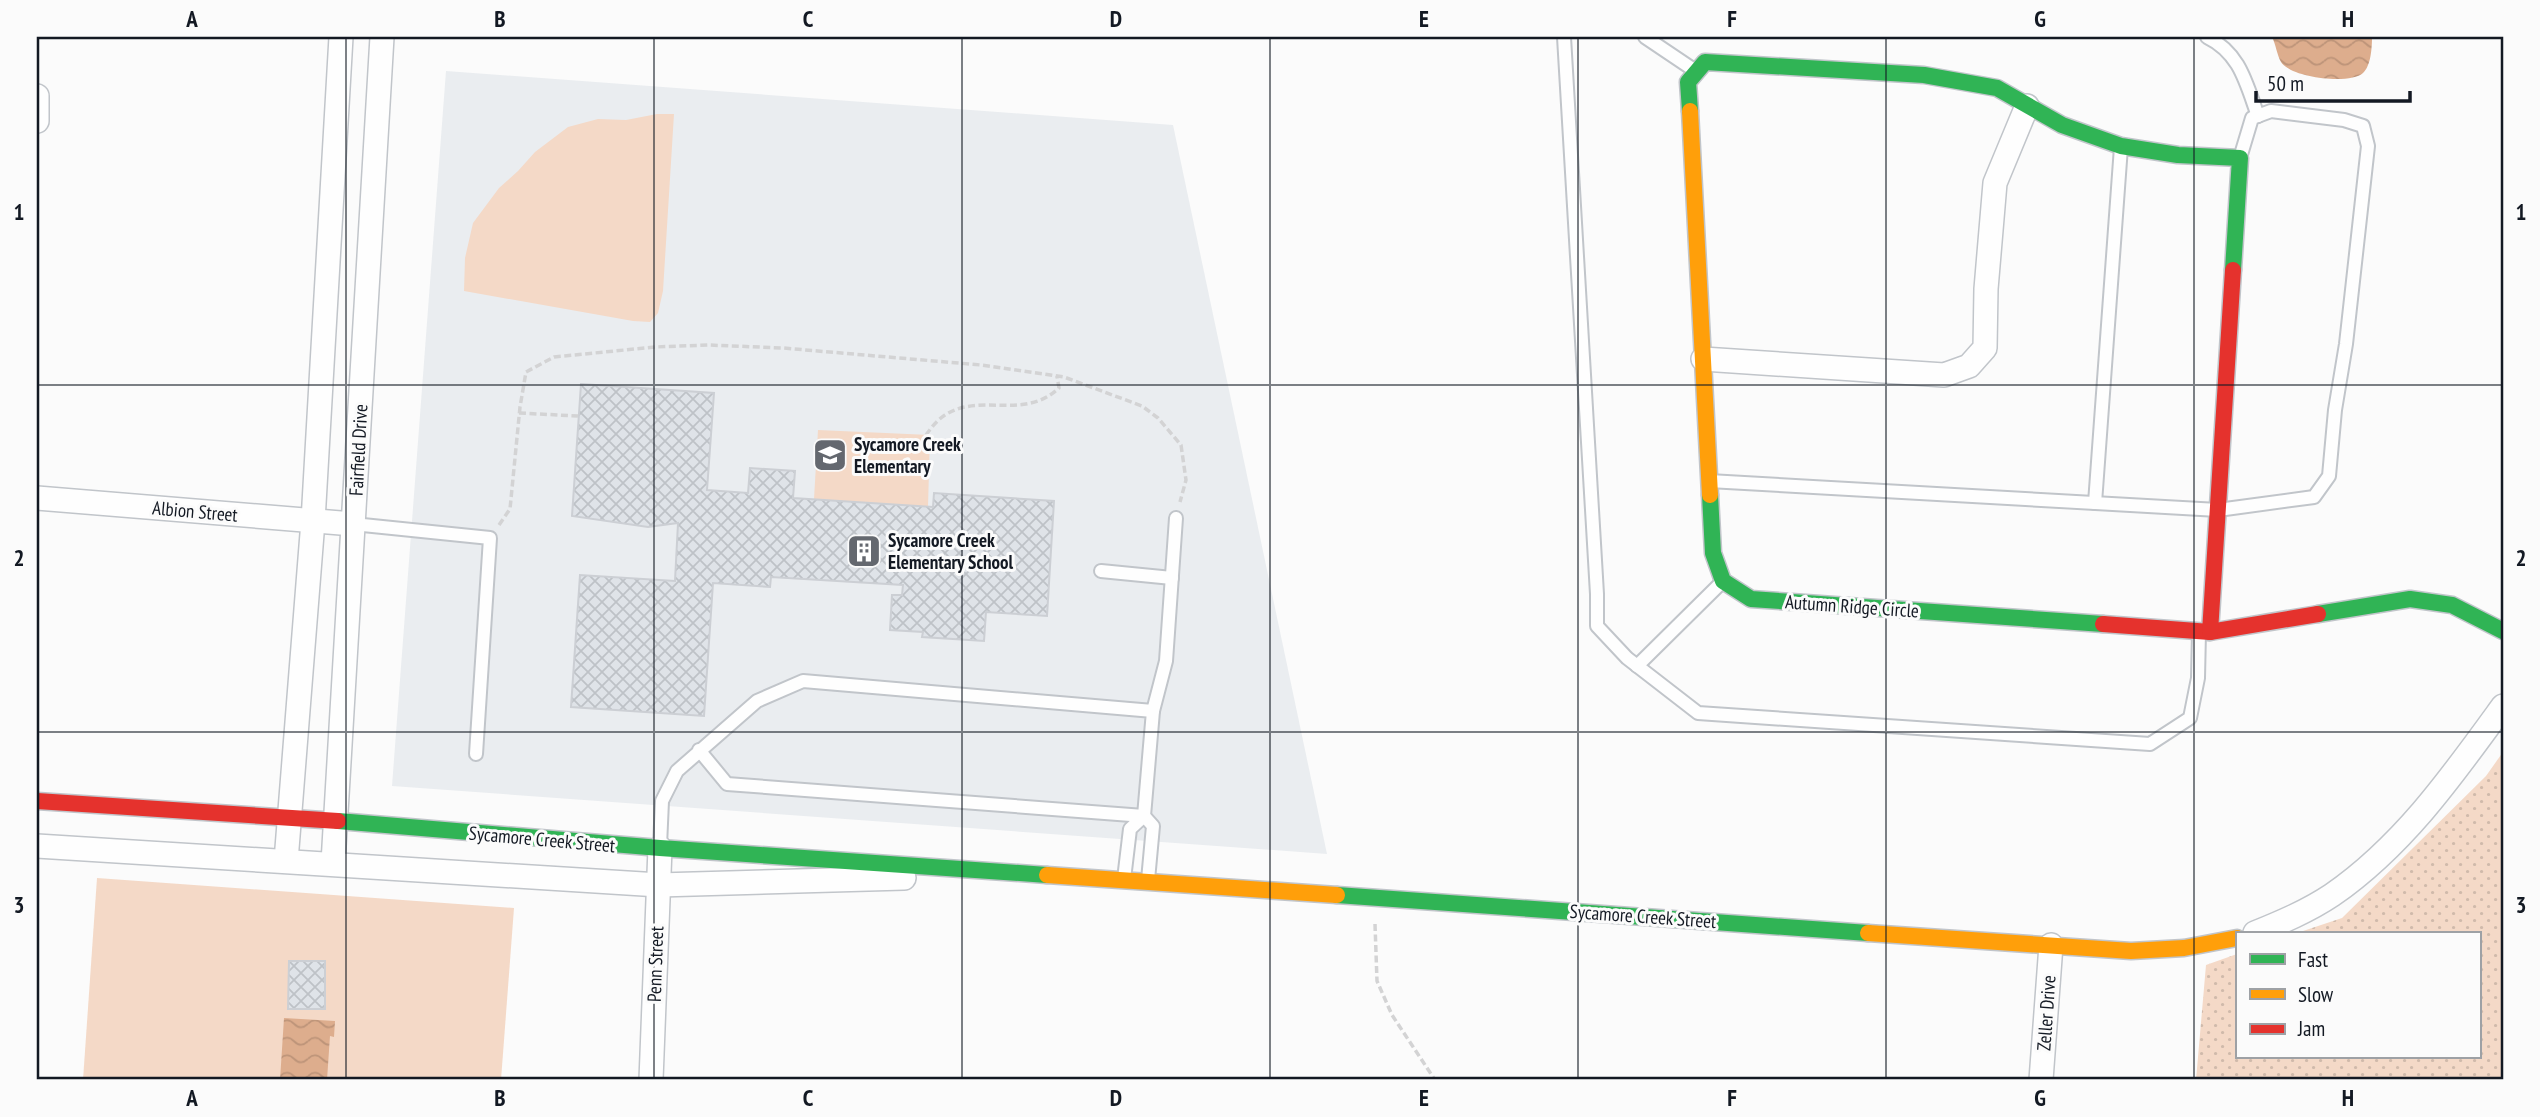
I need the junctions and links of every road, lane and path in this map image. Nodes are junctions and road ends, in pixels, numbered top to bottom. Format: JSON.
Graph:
{"nodes":[{"id":1,"x":341,"y":37,"type":"edge"},
{"id":2,"x":383,"y":37,"type":"edge"},
{"id":3,"x":1564,"y":37,"type":"edge"},
{"id":4,"x":1645,"y":37,"type":"edge"},
{"id":5,"x":2207,"y":37,"type":"edge"},
{"id":6,"x":1697,"y":72,"type":"junction"},
{"id":7,"x":37,"y":96,"type":"edge"},
{"id":8,"x":2027,"y":106,"type":"junction"},
{"id":9,"x":2258,"y":116,"type":"junction"},
{"id":10,"x":37,"y":121,"type":"edge"},
{"id":11,"x":2121,"y":146,"type":"junction"},
{"id":12,"x":2240,"y":158,"type":"junction"},
{"id":13,"x":1703,"y":359,"type":"junction"},
{"id":14,"x":1057,"y":376,"type":"junction"},
{"id":15,"x":519,"y":413,"type":"junction"},
{"id":16,"x":578,"y":416,"type":"dead end"},
{"id":17,"x":926,"y":435,"type":"dead end"},
{"id":18,"x":1709,"y":481,"type":"junction"},
{"id":19,"x":37,"y":498,"type":"edge"},
{"id":20,"x":2095,"y":503,"type":"junction"},
{"id":21,"x":2218,"y":510,"type":"junction"},
{"id":22,"x":1176,"y":518,"type":"joint"},
{"id":23,"x":313,"y":521,"type":"junction"},
{"id":24,"x":353,"y":524,"type":"junction"},
{"id":25,"x":490,"y":538,"type":"junction"},
{"id":26,"x":1101,"y":571,"type":"dead end"},
{"id":27,"x":1172,"y":578,"type":"junction"},
{"id":28,"x":1723,"y":580,"type":"junction"},
{"id":29,"x":2503,"y":631,"type":"edge"},
{"id":30,"x":2205,"y":632,"type":"junction"},
{"id":31,"x":1637,"y":666,"type":"junction"},
{"id":32,"x":2503,"y":706,"type":"edge"},
{"id":33,"x":1153,"y":711,"type":"junction"},
{"id":34,"x":699,"y":750,"type":"junction"},
{"id":35,"x":476,"y":754,"type":"dead end"},
{"id":36,"x":37,"y":802,"type":"edge"},
{"id":37,"x":1144,"y":816,"type":"junction"},
{"id":38,"x":290,"y":818,"type":"junction"},
{"id":39,"x":335,"y":821,"type":"junction"},
{"id":40,"x":37,"y":846,"type":"edge"},
{"id":41,"x":660,"y":849,"type":"junction"},
{"id":42,"x":286,"y":861,"type":"junction"},
{"id":43,"x":333,"y":863,"type":"junction"},
{"id":44,"x":1048,"y":874,"type":"junction"},
{"id":45,"x":1124,"y":879,"type":"junction"},
{"id":46,"x":1148,"y":881,"type":"junction"},
{"id":47,"x":659,"y":885,"type":"junction"},
{"id":48,"x":1376,"y":897,"type":"junction"},
{"id":49,"x":2257,"y":932,"type":"edge"},
{"id":50,"x":2236,"y":938,"type":"edge"},
{"id":51,"x":2051,"y":945,"type":"junction"},
{"id":52,"x":650,"y":1080,"type":"edge"},
{"id":53,"x":1435,"y":1080,"type":"edge"},
{"id":54,"x":2041,"y":1080,"type":"edge"}],
"edges":[{"from":1,"to":23,"type":"street"},
{"from":2,"to":24,"type":"street","name":"Fairfield Drive"},
{"from":3,"to":31,"type":"lane"},
{"from":4,"to":6,"type":"lane"},
{"from":5,"to":9,"type":"lane"},
{"from":6,"to":8,"type":"street"},
{"from":6,"to":13,"type":"street"},
{"from":7,"to":10,"type":"street"},
{"from":8,"to":11,"type":"street"},
{"from":8,"to":13,"type":"street"},
{"from":9,"to":12,"type":"lane"},
{"from":9,"to":21,"type":"lane"},
{"from":11,"to":12,"type":"street"},
{"from":11,"to":20,"type":"lane"},
{"from":12,"to":21,"type":"street"},
{"from":13,"to":18,"type":"street"},
{"from":14,"to":15,"type":"path"},
{"from":14,"to":17,"type":"path"},
{"from":14,"to":22,"type":"path"},
{"from":15,"to":16,"type":"path"},
{"from":15,"to":25,"type":"path"},
{"from":18,"to":20,"type":"lane"},
{"from":18,"to":28,"type":"street"},
{"from":19,"to":23,"type":"street","name":"Albion Street"},
{"from":20,"to":21,"type":"lane"},
{"from":21,"to":30,"type":"street"},
{"from":22,"to":27,"type":"lane"},
{"from":23,"to":24,"type":"street","name":"Albion Street"},
{"from":23,"to":38,"type":"street"},
{"from":24,"to":25,"type":"lane"},
{"from":24,"to":39,"type":"street","name":"Fairfield Drive"},
{"from":25,"to":35,"type":"lane"},
{"from":26,"to":27,"type":"lane"},
{"from":27,"to":33,"type":"lane"},
{"from":28,"to":30,"type":"street","name":"Autumn Ridge Circle"},
{"from":28,"to":31,"type":"lane"},
{"from":29,"to":30,"type":"street","name":"Autumn Ridge Circle"},
{"from":30,"to":31,"type":"lane"},
{"from":32,"to":49,"type":"street"},
{"from":33,"to":34,"type":"lane"},
{"from":33,"to":37,"type":"lane"},
{"from":34,"to":37,"type":"lane"},
{"from":34,"to":41,"type":"lane"},
{"from":36,"to":38,"type":"street","name":"Sycamore Creek Street"},
{"from":37,"to":45,"type":"lane"},
{"from":37,"to":46,"type":"lane"},
{"from":38,"to":39,"type":"street","name":"Sycamore Creek Street"},
{"from":38,"to":42,"type":"street"},
{"from":39,"to":41,"type":"street","name":"Sycamore Creek Street"},
{"from":39,"to":43,"type":"street","name":"Fairfield Drive"},
{"from":40,"to":42,"type":"street","name":"Sycamore Creek Street"},
{"from":41,"to":44,"type":"street","name":"Sycamore Creek Street"},
{"from":41,"to":47,"type":"street","name":"Penn Street"},
{"from":42,"to":43,"type":"street","name":"Sycamore Creek Street"},
{"from":43,"to":47,"type":"street","name":"Sycamore Creek Street"},
{"from":44,"to":45,"type":"street","name":"Sycamore Creek Street"},
{"from":44,"to":47,"type":"street","name":"Sycamore Creek Street"},
{"from":45,"to":46,"type":"street","name":"Sycamore Creek Street"},
{"from":46,"to":48,"type":"street","name":"Sycamore Creek Street"},
{"from":47,"to":52,"type":"street","name":"Penn Street"},
{"from":48,"to":51,"type":"street","name":"Sycamore Creek Street"},
{"from":48,"to":53,"type":"path"},
{"from":50,"to":51,"type":"street","name":"Sycamore Creek Street"},
{"from":51,"to":54,"type":"street","name":"Zeller Drive"}]}
